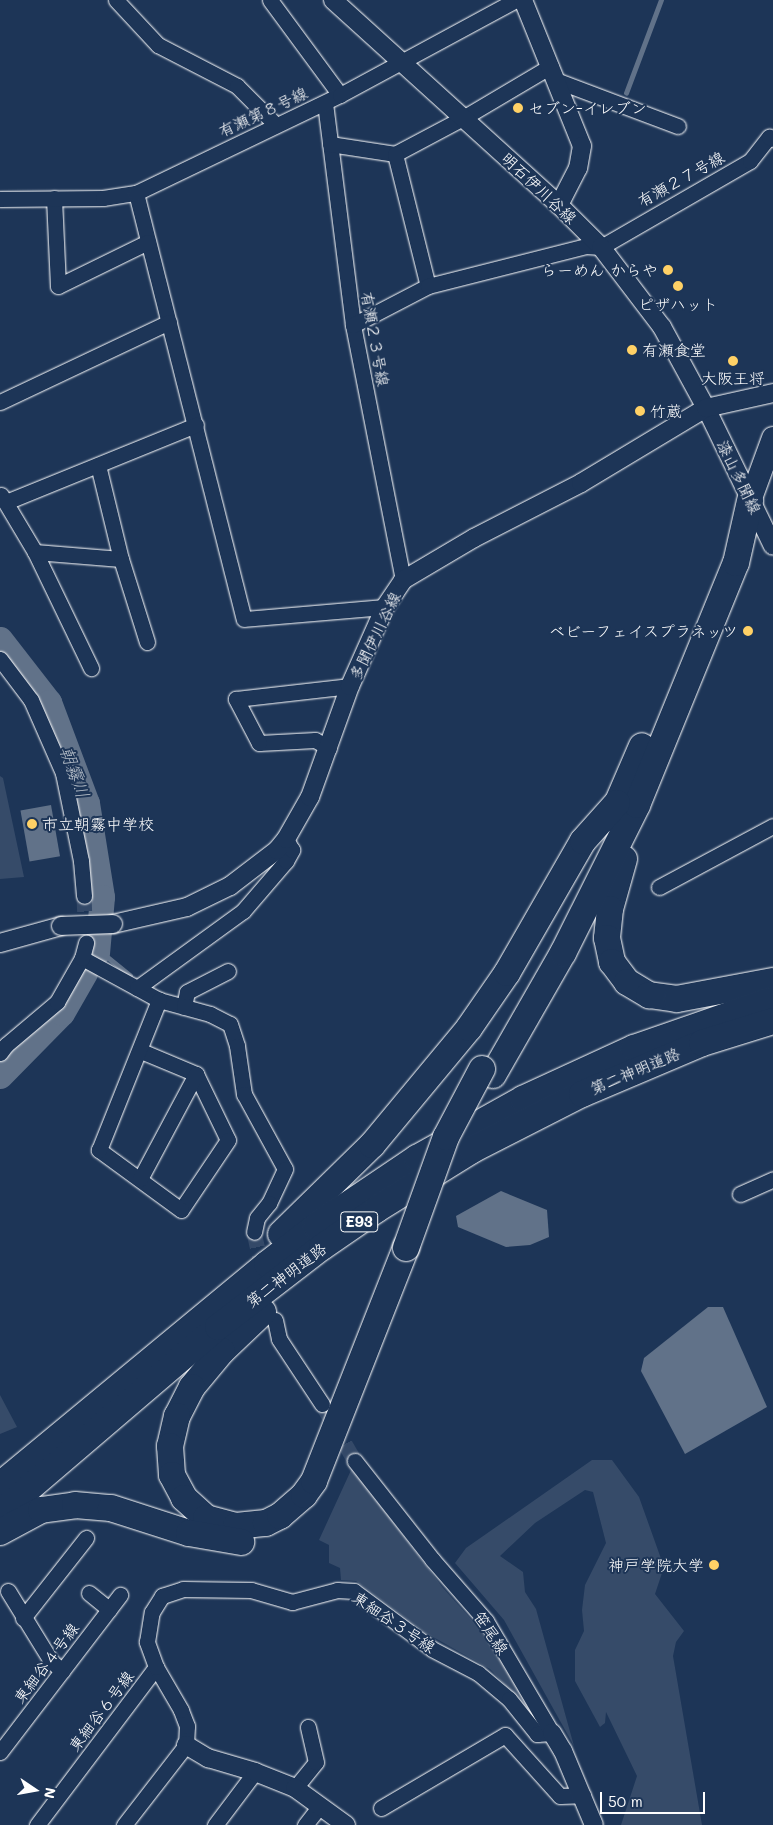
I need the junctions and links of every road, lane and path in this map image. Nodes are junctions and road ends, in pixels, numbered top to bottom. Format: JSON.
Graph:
{"nodes":[{"id":1,"x":116,"y":0,"type":"edge"},
{"id":2,"x":270,"y":0,"type":"edge"},
{"id":3,"x":334,"y":0,"type":"edge"},
{"id":4,"x":516,"y":0,"type":"edge"},
{"id":5,"x":523,"y":0,"type":"edge"},
{"id":6,"x":402,"y":61,"type":"junction"},
{"id":7,"x":554,"y":73,"type":"junction"},
{"id":8,"x":340,"y":95,"type":"junction"},
{"id":9,"x":325,"y":103,"type":"junction"},
{"id":10,"x":464,"y":118,"type":"junction"},
{"id":11,"x":275,"y":124,"type":"junction"},
{"id":12,"x":678,"y":126,"type":"dead end"},
{"id":13,"x":772,"y":134,"type":"edge"},
{"id":14,"x":330,"y":144,"type":"junction"},
{"id":15,"x":395,"y":154,"type":"junction"},
{"id":16,"x":136,"y":193,"type":"junction"},
{"id":17,"x":54,"y":198,"type":"junction"},
{"id":18,"x":0,"y":199,"type":"edge"},
{"id":19,"x":559,"y":205,"type":"junction"},
{"id":20,"x":148,"y":242,"type":"junction"},
{"id":21,"x":600,"y":247,"type":"junction"},
{"id":22,"x":428,"y":286,"type":"junction"},
{"id":23,"x":169,"y":322,"type":"junction"},
{"id":24,"x":353,"y":326,"type":"junction"},
{"id":25,"x":773,"y":393,"type":"edge"},
{"id":26,"x":0,"y":402,"type":"edge"},
{"id":27,"x":706,"y":408,"type":"junction"},
{"id":28,"x":196,"y":424,"type":"junction"},
{"id":29,"x":773,"y":438,"type":"edge"},
{"id":30,"x":98,"y":465,"type":"junction"},
{"id":31,"x":3,"y":498,"type":"edge"},
{"id":32,"x":750,"y":501,"type":"junction"},
{"id":33,"x":773,"y":546,"type":"edge"},
{"id":34,"x":35,"y":552,"type":"junction"},
{"id":35,"x":121,"y":559,"type":"junction"},
{"id":36,"x":402,"y":580,"type":"junction"},
{"id":37,"x":385,"y":607,"type":"junction"},
{"id":38,"x":147,"y":642,"type":"dead end"},
{"id":39,"x":0,"y":659,"type":"edge"},
{"id":40,"x":91,"y":668,"type":"dead end"},
{"id":41,"x":350,"y":686,"type":"junction"},
{"id":42,"x":330,"y":748,"type":"junction"},
{"id":43,"x":627,"y":804,"type":"junction"},
{"id":44,"x":773,"y":826,"type":"edge"},
{"id":45,"x":286,"y":839,"type":"junction"},
{"id":46,"x":659,"y":887,"type":"dead end"},
{"id":47,"x":84,"y":896,"type":"tunnel mouth"},
{"id":48,"x":0,"y":943,"type":"edge"},
{"id":49,"x":86,"y":943,"type":"tunnel mouth"},
{"id":50,"x":82,"y":958,"type":"junction"},
{"id":51,"x":228,"y":971,"type":"dead end"},
{"id":52,"x":773,"y":981,"type":"edge"},
{"id":53,"x":137,"y":988,"type":"junction"},
{"id":54,"x":159,"y":1000,"type":"junction"},
{"id":55,"x":773,"y":1000,"type":"edge"},
{"id":56,"x":184,"y":1007,"type":"junction"},
{"id":57,"x":773,"y":1021,"type":"edge"},
{"id":58,"x":141,"y":1051,"type":"junction"},
{"id":59,"x":0,"y":1053,"type":"edge"},
{"id":60,"x":196,"y":1074,"type":"junction"},
{"id":61,"x":140,"y":1179,"type":"junction"},
{"id":62,"x":773,"y":1179,"type":"edge"},
{"id":63,"x":413,"y":1187,"type":"junction"},
{"id":64,"x":740,"y":1194,"type":"dead end"},
{"id":65,"x":254,"y":1232,"type":"tunnel mouth"},
{"id":66,"x":411,"y":1250,"type":"junction"},
{"id":67,"x":275,"y":1320,"type":"dead end"},
{"id":68,"x":322,"y":1404,"type":"tunnel mouth"},
{"id":69,"x":31,"y":1458,"type":"junction"},
{"id":70,"x":355,"y":1461,"type":"tunnel mouth"},
{"id":71,"x":0,"y":1485,"type":"edge"},
{"id":72,"x":0,"y":1513,"type":"edge"},
{"id":73,"x":0,"y":1532,"type":"edge"},
{"id":74,"x":86,"y":1538,"type":"dead end"},
{"id":75,"x":8,"y":1591,"type":"dead end"},
{"id":76,"x":89,"y":1593,"type":"dead end"},
{"id":77,"x":120,"y":1595,"type":"dead end"},
{"id":78,"x":109,"y":1609,"type":"junction"},
{"id":79,"x":23,"y":1618,"type":"junction"},
{"id":80,"x":156,"y":1667,"type":"junction"},
{"id":81,"x":62,"y":1671,"type":"junction"},
{"id":82,"x":308,"y":1727,"type":"dead end"},
{"id":83,"x":552,"y":1733,"type":"junction"},
{"id":84,"x":186,"y":1745,"type":"junction"},
{"id":85,"x":0,"y":1752,"type":"edge"},
{"id":86,"x":255,"y":1772,"type":"junction"},
{"id":87,"x":295,"y":1788,"type":"junction"},
{"id":88,"x":583,"y":1795,"type":"junction"},
{"id":89,"x":320,"y":1806,"type":"junction"},
{"id":90,"x":381,"y":1808,"type":"dead end"},
{"id":91,"x":36,"y":1825,"type":"edge"},
{"id":92,"x":124,"y":1825,"type":"edge"},
{"id":93,"x":215,"y":1825,"type":"edge"},
{"id":94,"x":305,"y":1825,"type":"edge"},
{"id":95,"x":346,"y":1825,"type":"edge"},
{"id":96,"x":594,"y":1825,"type":"edge"}],
"edges":[{"from":1,"to":11,"type":"street"},
{"from":2,"to":8,"type":"street"},
{"from":3,"to":6,"type":"street","name":"明石伊川谷線"},
{"from":4,"to":6,"type":"street","name":"有瀬第８号線"},
{"from":5,"to":7,"type":"street"},
{"from":6,"to":8,"type":"street","name":"有瀬第８号線"},
{"from":6,"to":10,"type":"street","name":"明石伊川谷線"},
{"from":7,"to":10,"type":"street"},
{"from":7,"to":12,"type":"street"},
{"from":7,"to":19,"type":"street"},
{"from":8,"to":9,"type":"street","name":"有瀬第８号線"},
{"from":9,"to":11,"type":"street","name":"有瀬第８号線"},
{"from":9,"to":14,"type":"street","name":"有瀬２３号線"},
{"from":10,"to":15,"type":"street"},
{"from":10,"to":19,"type":"street","name":"明石伊川谷線"},
{"from":11,"to":16,"type":"street","name":"有瀬第８号線"},
{"from":13,"to":21,"type":"street","name":"有瀬２７号線"},
{"from":14,"to":15,"type":"street"},
{"from":14,"to":24,"type":"street","name":"有瀬２３号線"},
{"from":15,"to":22,"type":"street"},
{"from":16,"to":17,"type":"street","name":"有瀬第８号線"},
{"from":16,"to":20,"type":"street"},
{"from":17,"to":18,"type":"street","name":"有瀬第８号線"},
{"from":17,"to":20,"type":"street"},
{"from":19,"to":21,"type":"street","name":"明石伊川谷線"},
{"from":20,"to":23,"type":"street"},
{"from":21,"to":22,"type":"street"},
{"from":21,"to":27,"type":"street","name":"明石伊川谷線"},
{"from":22,"to":24,"type":"street"},
{"from":23,"to":26,"type":"street"},
{"from":23,"to":28,"type":"street"},
{"from":24,"to":36,"type":"street","name":"有瀬２３号線"},
{"from":25,"to":27,"type":"street","name":"多聞伊川谷線"},
{"from":27,"to":32,"type":"street","name":"漆山多聞線"},
{"from":27,"to":36,"type":"street","name":"多聞伊川谷線"},
{"from":28,"to":30,"type":"street"},
{"from":28,"to":37,"type":"street"},
{"from":29,"to":32,"type":"main road"},
{"from":30,"to":31,"type":"street"},
{"from":30,"to":35,"type":"street"},
{"from":31,"to":34,"type":"street"},
{"from":32,"to":33,"type":"street","name":"漆山多聞線"},
{"from":32,"to":43,"type":"highway"},
{"from":34,"to":35,"type":"street"},
{"from":34,"to":40,"type":"street"},
{"from":35,"to":38,"type":"street"},
{"from":36,"to":37,"type":"street","name":"多聞伊川谷線"},
{"from":37,"to":41,"type":"street","name":"多聞伊川谷線"},
{"from":39,"to":47,"type":"street"},
{"from":41,"to":42,"type":"street","name":"多聞伊川谷線"},
{"from":41,"to":42,"type":"street"},
{"from":42,"to":45,"type":"street","name":"多聞伊川谷線"},
{"from":43,"to":52,"type":"highway"},
{"from":43,"to":66,"type":"highway"},
{"from":43,"to":69,"type":"highway"},
{"from":44,"to":46,"type":"street"},
{"from":45,"to":48,"type":"street","name":"多聞伊川谷線","bridge":true},
{"from":45,"to":53,"type":"street"},
{"from":49,"to":50,"type":"street"},
{"from":50,"to":53,"type":"street"},
{"from":50,"to":59,"type":"street"},
{"from":51,"to":56,"type":"street"},
{"from":53,"to":54,"type":"street"},
{"from":54,"to":56,"type":"street"},
{"from":54,"to":58,"type":"street"},
{"from":55,"to":69,"type":"highway","name":"第二神明道路","number":"E93"},
{"from":56,"to":65,"type":"street"},
{"from":57,"to":63,"type":"highway","name":"第二神明道路","number":"E93"},
{"from":58,"to":60,"type":"street"},
{"from":58,"to":61,"type":"street"},
{"from":60,"to":61,"type":"street"},
{"from":60,"to":61,"type":"street"},
{"from":62,"to":64,"type":"street"},
{"from":63,"to":66,"type":"highway"},
{"from":63,"to":72,"type":"highway","name":"第二神明道路","number":"E93"},
{"from":66,"to":73,"type":"highway"},
{"from":67,"to":68,"type":"street"},
{"from":69,"to":71,"type":"highway","name":"第二神明道路","number":"E93"},
{"from":70,"to":83,"type":"street","name":"笹尾線"},
{"from":74,"to":79,"type":"street"},
{"from":75,"to":79,"type":"street"},
{"from":76,"to":78,"type":"street"},
{"from":77,"to":78,"type":"street","name":"東細谷４号線"},
{"from":78,"to":81,"type":"street","name":"東細谷４号線"},
{"from":79,"to":81,"type":"street"},
{"from":80,"to":83,"type":"street","name":"東細谷３号線"},
{"from":80,"to":84,"type":"street","name":"東細谷３号線"},
{"from":80,"to":91,"type":"street","name":"東細谷６号線"},
{"from":81,"to":85,"type":"street","name":"東細谷４号線"},
{"from":82,"to":87,"type":"street"},
{"from":83,"to":88,"type":"street","name":"笹尾線"},
{"from":84,"to":86,"type":"street"},
{"from":84,"to":92,"type":"street"},
{"from":86,"to":87,"type":"street"},
{"from":86,"to":93,"type":"street"},
{"from":87,"to":89,"type":"street"},
{"from":88,"to":90,"type":"street"},
{"from":88,"to":96,"type":"street","name":"笹尾線"},
{"from":89,"to":94,"type":"street"},
{"from":89,"to":95,"type":"street"}]}
